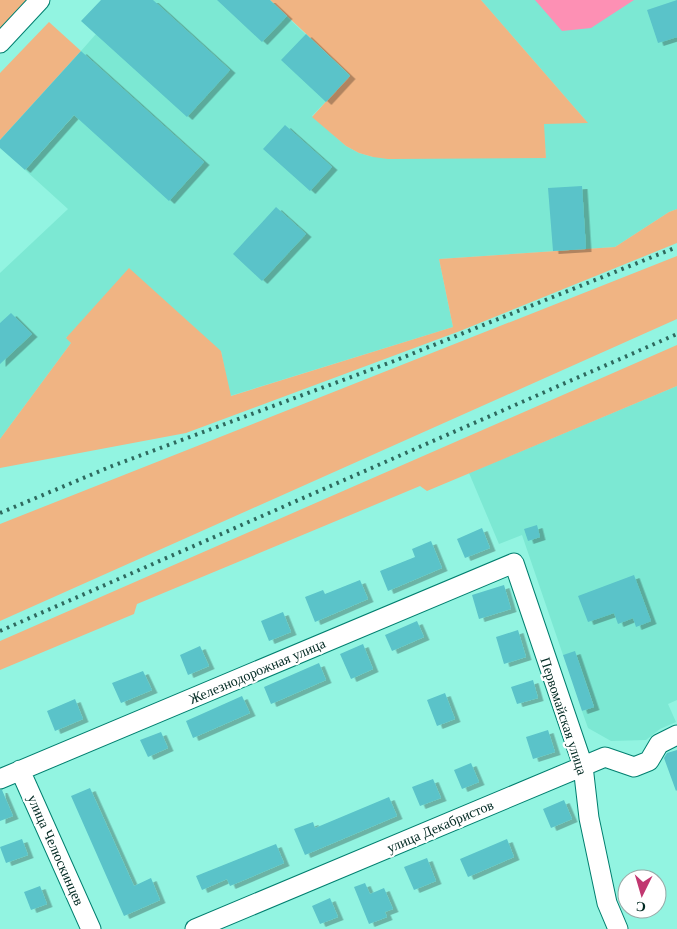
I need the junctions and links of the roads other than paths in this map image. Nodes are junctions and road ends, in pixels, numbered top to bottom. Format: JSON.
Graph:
{"nodes":[{"id":1,"x":40,"y":0,"type":"edge"},
{"id":2,"x":0,"y":43,"type":"edge"},
{"id":3,"x":514,"y":563,"type":"joint"},
{"id":4,"x":677,"y":735,"type":"edge"},
{"id":5,"x":583,"y":766,"type":"junction"},
{"id":6,"x":20,"y":770,"type":"junction"},
{"id":7,"x":0,"y":779,"type":"edge"},
{"id":8,"x":91,"y":929,"type":"edge"},
{"id":9,"x":195,"y":929,"type":"edge"},
{"id":10,"x":618,"y":929,"type":"edge"}],
"edges":[{"from":1,"to":2,"type":"street"},
{"from":3,"to":5,"type":"street","name":"Первомайская улица"},
{"from":3,"to":6,"type":"street","name":"Железнодорожная улица"},
{"from":4,"to":5,"type":"street","name":"улица Декабристов"},
{"from":5,"to":9,"type":"street","name":"улица Декабристов"},
{"from":5,"to":10,"type":"street","name":"Первомайская улица"},
{"from":6,"to":7,"type":"street","name":"Железнодорожная улица"},
{"from":6,"to":8,"type":"street","name":"улица Челюскинцев"}]}
